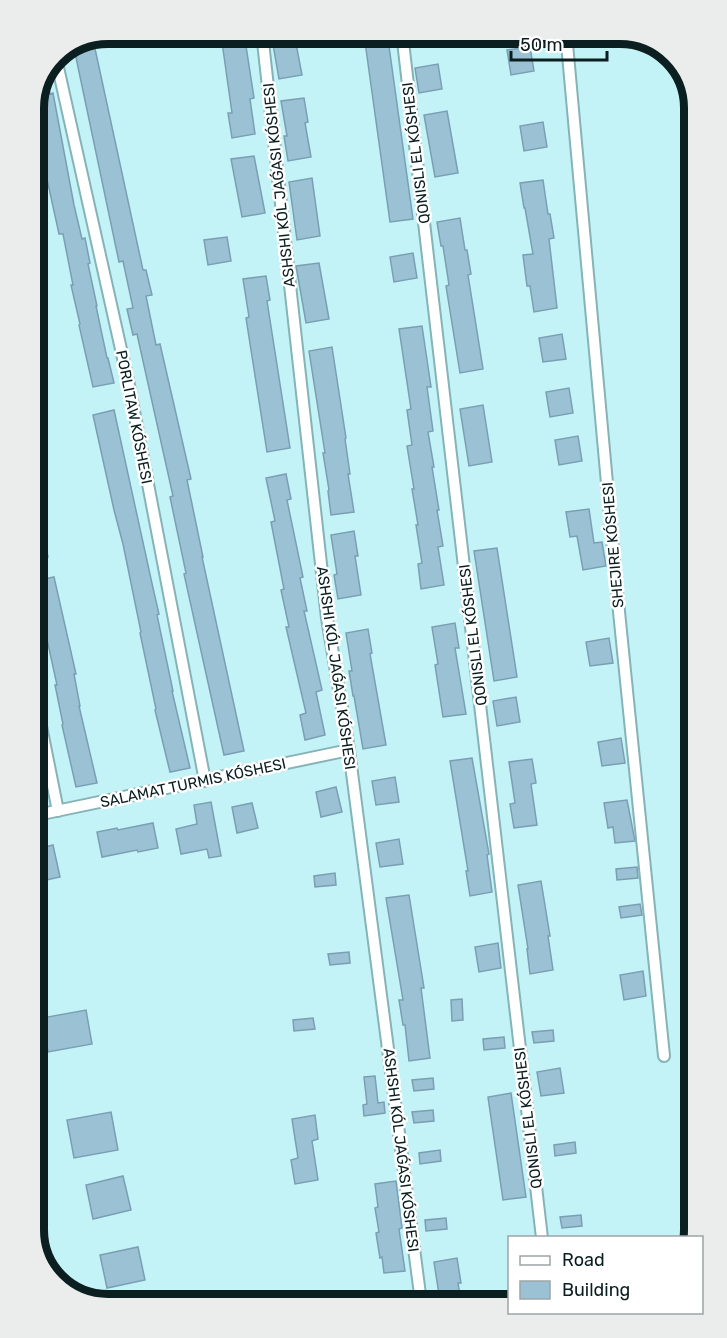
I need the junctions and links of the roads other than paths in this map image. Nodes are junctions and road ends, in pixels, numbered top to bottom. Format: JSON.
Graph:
{"nodes":[{"id":1,"x":263,"y":44,"type":"edge"},
{"id":2,"x":403,"y":44,"type":"edge"},
{"id":3,"x":568,"y":44,"type":"edge"},
{"id":4,"x":59,"y":67,"type":"edge"},
{"id":5,"x":44,"y":741,"type":"edge"},
{"id":6,"x":349,"y":750,"type":"junction"},
{"id":7,"x":205,"y":781,"type":"junction"},
{"id":8,"x":58,"y":811,"type":"junction"},
{"id":9,"x":44,"y":814,"type":"edge"},
{"id":10,"x":664,"y":1056,"type":"dead end"},
{"id":11,"x":542,"y":1236,"type":"edge"},
{"id":12,"x":420,"y":1294,"type":"edge"}],
"edges":[{"from":1,"to":6,"type":"street"},
{"from":2,"to":11,"type":"street"},
{"from":3,"to":10,"type":"street","name":"SHEJIRE KÓSHESI"},
{"from":4,"to":7,"type":"street"},
{"from":5,"to":8,"type":"street"},
{"from":6,"to":7,"type":"street"},
{"from":6,"to":12,"type":"street"},
{"from":7,"to":8,"type":"street"},
{"from":8,"to":9,"type":"street"}]}
